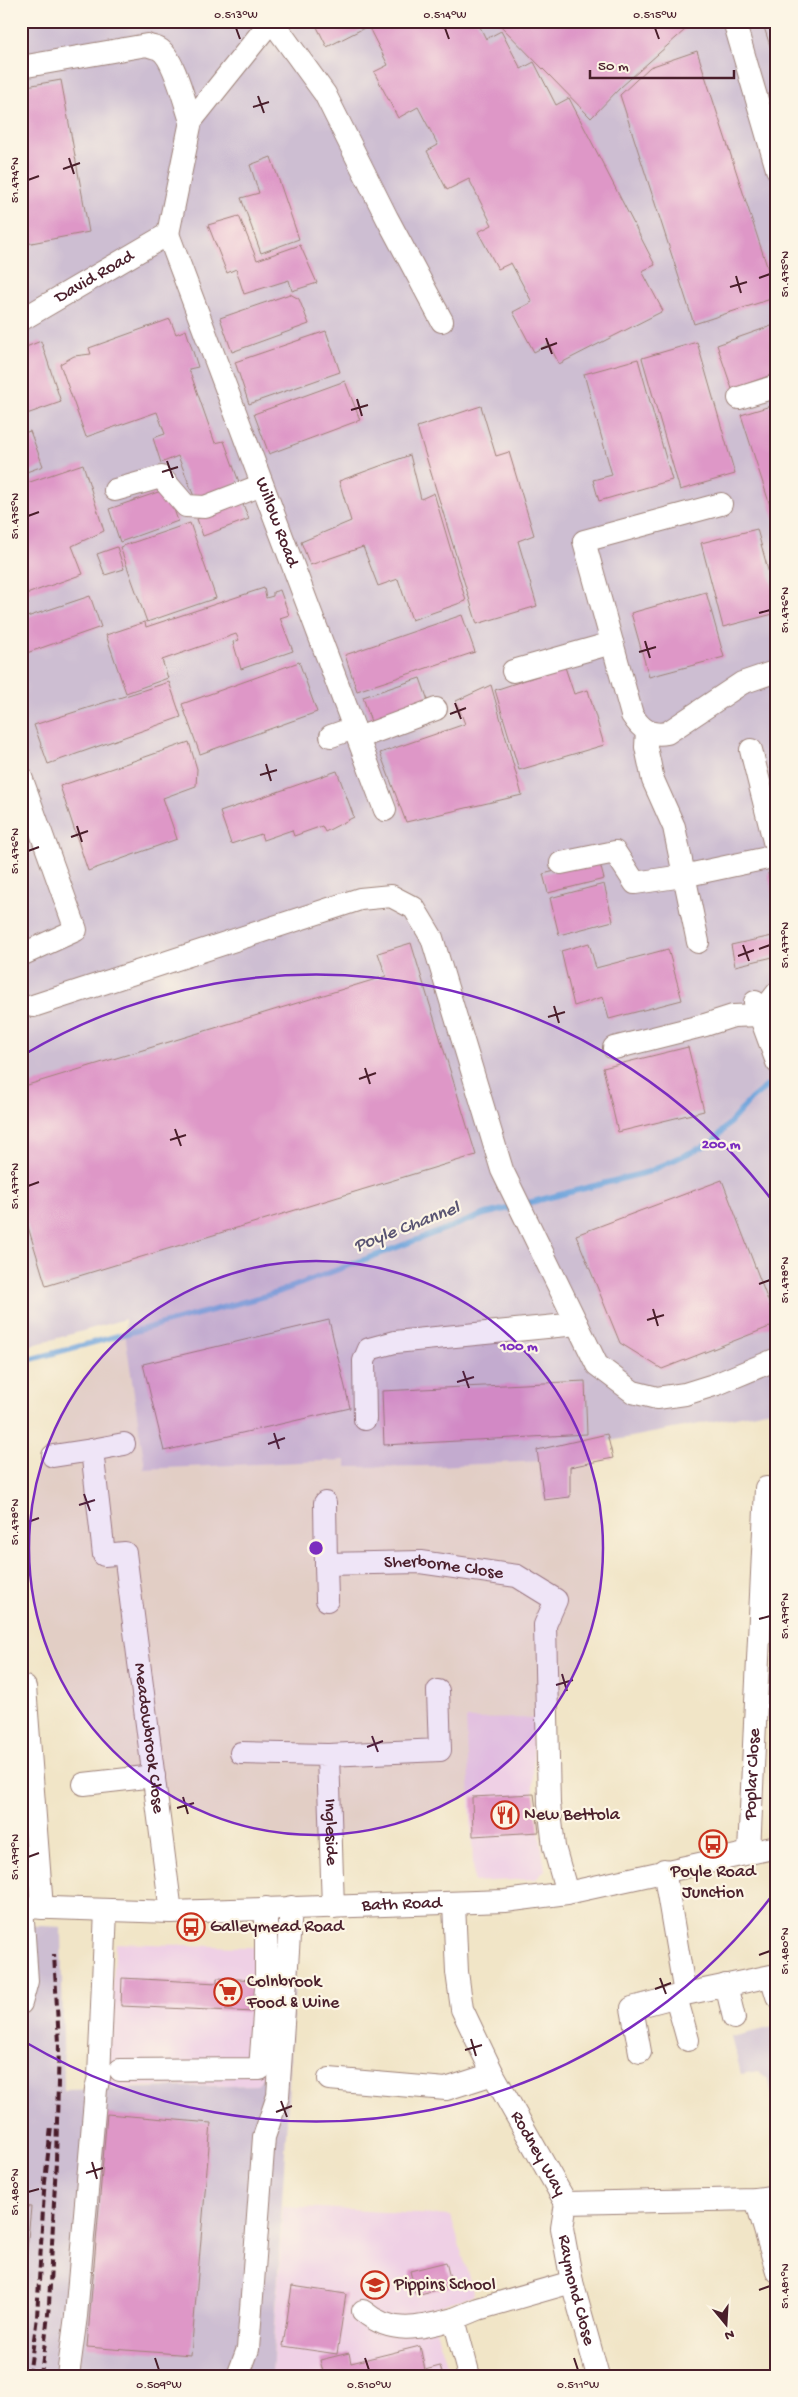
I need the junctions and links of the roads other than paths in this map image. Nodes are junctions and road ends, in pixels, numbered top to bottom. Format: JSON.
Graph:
{"nodes":[{"id":1,"x":271,"y":21,"type":"edge"},
{"id":2,"x":734,"y":21,"type":"edge"},
{"id":3,"x":21,"y":67,"type":"edge"},
{"id":4,"x":191,"y":121,"type":"junction"},
{"id":5,"x":777,"y":169,"type":"edge"},
{"id":6,"x":168,"y":234,"type":"junction"},
{"id":7,"x":21,"y":320,"type":"edge"},
{"id":8,"x":442,"y":321,"type":"dead end"},
{"id":9,"x":777,"y":386,"type":"edge"},
{"id":10,"x":739,"y":398,"type":"dead end"},
{"id":11,"x":262,"y":484,"type":"junction"},
{"id":12,"x":115,"y":490,"type":"dead end"},
{"id":13,"x":721,"y":504,"type":"dead end"},
{"id":14,"x":612,"y":643,"type":"junction"},
{"id":15,"x":514,"y":671,"type":"dead end"},
{"id":16,"x":777,"y":671,"type":"edge"},
{"id":17,"x":436,"y":710,"type":"dead end"},
{"id":18,"x":647,"y":731,"type":"junction"},
{"id":19,"x":356,"y":733,"type":"junction"},
{"id":20,"x":332,"y":736,"type":"dead end"},
{"id":21,"x":751,"y":750,"type":"dead end"},
{"id":22,"x":21,"y":777,"type":"edge"},
{"id":23,"x":386,"y":810,"type":"dead end"},
{"id":24,"x":777,"y":855,"type":"edge"},
{"id":25,"x":561,"y":863,"type":"dead end"},
{"id":26,"x":684,"y":883,"type":"junction"},
{"id":27,"x":698,"y":942,"type":"dead end"},
{"id":28,"x":21,"y":955,"type":"edge"},
{"id":29,"x":777,"y":993,"type":"edge"},
{"id":30,"x":33,"y":1006,"type":"dead end"},
{"id":31,"x":760,"y":1016,"type":"junction"},
{"id":32,"x":614,"y":1048,"type":"dead end"},
{"id":33,"x":777,"y":1062,"type":"edge"},
{"id":34,"x":577,"y":1324,"type":"junction"},
{"id":35,"x":777,"y":1359,"type":"edge"},
{"id":36,"x":365,"y":1419,"type":"dead end"},
{"id":37,"x":124,"y":1444,"type":"dead end"},
{"id":38,"x":92,"y":1450,"type":"junction"},
{"id":39,"x":53,"y":1456,"type":"dead end"},
{"id":40,"x":766,"y":1488,"type":"dead end"},
{"id":41,"x":325,"y":1503,"type":"dead end"},
{"id":42,"x":326,"y":1564,"type":"junction"},
{"id":43,"x":327,"y":1600,"type":"dead end"},
{"id":44,"x":21,"y":1687,"type":"edge"},
{"id":45,"x":438,"y":1692,"type":"dead end"},
{"id":46,"x":241,"y":1754,"type":"dead end"},
{"id":47,"x":328,"y":1755,"type":"junction"},
{"id":48,"x":154,"y":1776,"type":"junction"},
{"id":49,"x":84,"y":1784,"type":"dead end"},
{"id":50,"x":27,"y":1800,"type":"edge"},
{"id":51,"x":777,"y":1846,"type":"edge"},
{"id":52,"x":749,"y":1852,"type":"junction"},
{"id":53,"x":664,"y":1870,"type":"junction"},
{"id":54,"x":567,"y":1893,"type":"junction"},
{"id":55,"x":454,"y":1904,"type":"junction"},
{"id":56,"x":28,"y":1907,"type":"edge"},
{"id":57,"x":291,"y":1907,"type":"junction"},
{"id":58,"x":334,"y":1907,"type":"junction"},
{"id":59,"x":266,"y":1908,"type":"junction"},
{"id":60,"x":106,"y":1910,"type":"junction"},
{"id":61,"x":171,"y":1912,"type":"junction"},
{"id":62,"x":726,"y":1986,"type":"junction"},
{"id":63,"x":681,"y":1996,"type":"junction"},
{"id":64,"x":777,"y":1996,"type":"edge"},
{"id":65,"x":21,"y":2003,"type":"edge"},
{"id":66,"x":734,"y":2018,"type":"dead end"},
{"id":67,"x":688,"y":2040,"type":"dead end"},
{"id":68,"x":640,"y":2052,"type":"dead end"},
{"id":69,"x":120,"y":2070,"type":"dead end"},
{"id":70,"x":493,"y":2074,"type":"junction"},
{"id":71,"x":329,"y":2079,"type":"dead end"},
{"id":72,"x":766,"y":2198,"type":"edge"},
{"id":73,"x":566,"y":2203,"type":"junction"},
{"id":74,"x":777,"y":2271,"type":"edge"},
{"id":75,"x":572,"y":2282,"type":"junction"},
{"id":76,"x":363,"y":2311,"type":"dead end"},
{"id":77,"x":454,"y":2319,"type":"junction"},
{"id":78,"x":68,"y":2376,"type":"edge"},
{"id":79,"x":238,"y":2376,"type":"edge"},
{"id":80,"x":469,"y":2376,"type":"edge"},
{"id":81,"x":598,"y":2376,"type":"edge"}],
"edges":[{"from":1,"to":4,"type":"street"},
{"from":1,"to":8,"type":"street"},
{"from":2,"to":5,"type":"street"},
{"from":3,"to":4,"type":"street"},
{"from":4,"to":6,"type":"street"},
{"from":6,"to":7,"type":"street","name":"David Road"},
{"from":6,"to":11,"type":"street","name":"Willow Road"},
{"from":9,"to":10,"type":"street"},
{"from":11,"to":12,"type":"street"},
{"from":11,"to":19,"type":"street","name":"Willow Road"},
{"from":13,"to":14,"type":"street"},
{"from":14,"to":15,"type":"street"},
{"from":14,"to":18,"type":"street"},
{"from":16,"to":18,"type":"street"},
{"from":17,"to":19,"type":"street"},
{"from":18,"to":26,"type":"street"},
{"from":19,"to":20,"type":"street"},
{"from":19,"to":23,"type":"street","name":"Willow Road"},
{"from":21,"to":24,"type":"street"},
{"from":22,"to":28,"type":"street"},
{"from":24,"to":26,"type":"street"},
{"from":25,"to":26,"type":"street"},
{"from":26,"to":27,"type":"street"},
{"from":29,"to":31,"type":"street"},
{"from":30,"to":34,"type":"street"},
{"from":31,"to":32,"type":"street"},
{"from":31,"to":33,"type":"street"},
{"from":34,"to":35,"type":"street"},
{"from":34,"to":36,"type":"street"},
{"from":37,"to":38,"type":"street"},
{"from":38,"to":39,"type":"street"},
{"from":38,"to":48,"type":"street","name":"Meadowbrook Close"},
{"from":40,"to":52,"type":"street","name":"Poplar Close"},
{"from":41,"to":42,"type":"street"},
{"from":42,"to":43,"type":"street"},
{"from":42,"to":54,"type":"street","name":"Sherborne Close"},
{"from":44,"to":50,"type":"street"},
{"from":45,"to":47,"type":"street"},
{"from":46,"to":47,"type":"street"},
{"from":47,"to":58,"type":"street","name":"Ingleside"},
{"from":48,"to":49,"type":"street"},
{"from":48,"to":61,"type":"street","name":"Meadowbrook Close"},
{"from":50,"to":56,"type":"street"},
{"from":51,"to":52,"type":"street","name":"Bath Road"},
{"from":52,"to":53,"type":"street","name":"Bath Road"},
{"from":53,"to":54,"type":"street","name":"Bath Road"},
{"from":53,"to":63,"type":"street"},
{"from":54,"to":55,"type":"street","name":"Bath Road"},
{"from":55,"to":58,"type":"street","name":"Bath Road"},
{"from":55,"to":70,"type":"street","name":"Rodney Way"},
{"from":56,"to":60,"type":"street","name":"Bath Road"},
{"from":56,"to":65,"type":"street"},
{"from":57,"to":58,"type":"street","name":"Bath Road"},
{"from":57,"to":59,"type":"street","name":"Bath Road"},
{"from":57,"to":79,"type":"street"},
{"from":59,"to":61,"type":"street","name":"Bath Road"},
{"from":59,"to":69,"type":"street"},
{"from":60,"to":61,"type":"street","name":"Bath Road"},
{"from":60,"to":78,"type":"street"},
{"from":62,"to":63,"type":"street"},
{"from":62,"to":64,"type":"street"},
{"from":62,"to":66,"type":"street"},
{"from":63,"to":67,"type":"street"},
{"from":63,"to":68,"type":"street"},
{"from":70,"to":71,"type":"street"},
{"from":70,"to":73,"type":"street","name":"Rodney Way"},
{"from":72,"to":73,"type":"street","name":"Rodney Way"},
{"from":72,"to":74,"type":"street"},
{"from":73,"to":75,"type":"street","name":"Raymond Close"},
{"from":75,"to":77,"type":"street"},
{"from":75,"to":81,"type":"street","name":"Raymond Close"},
{"from":76,"to":77,"type":"street"},
{"from":77,"to":80,"type":"street"}]}
